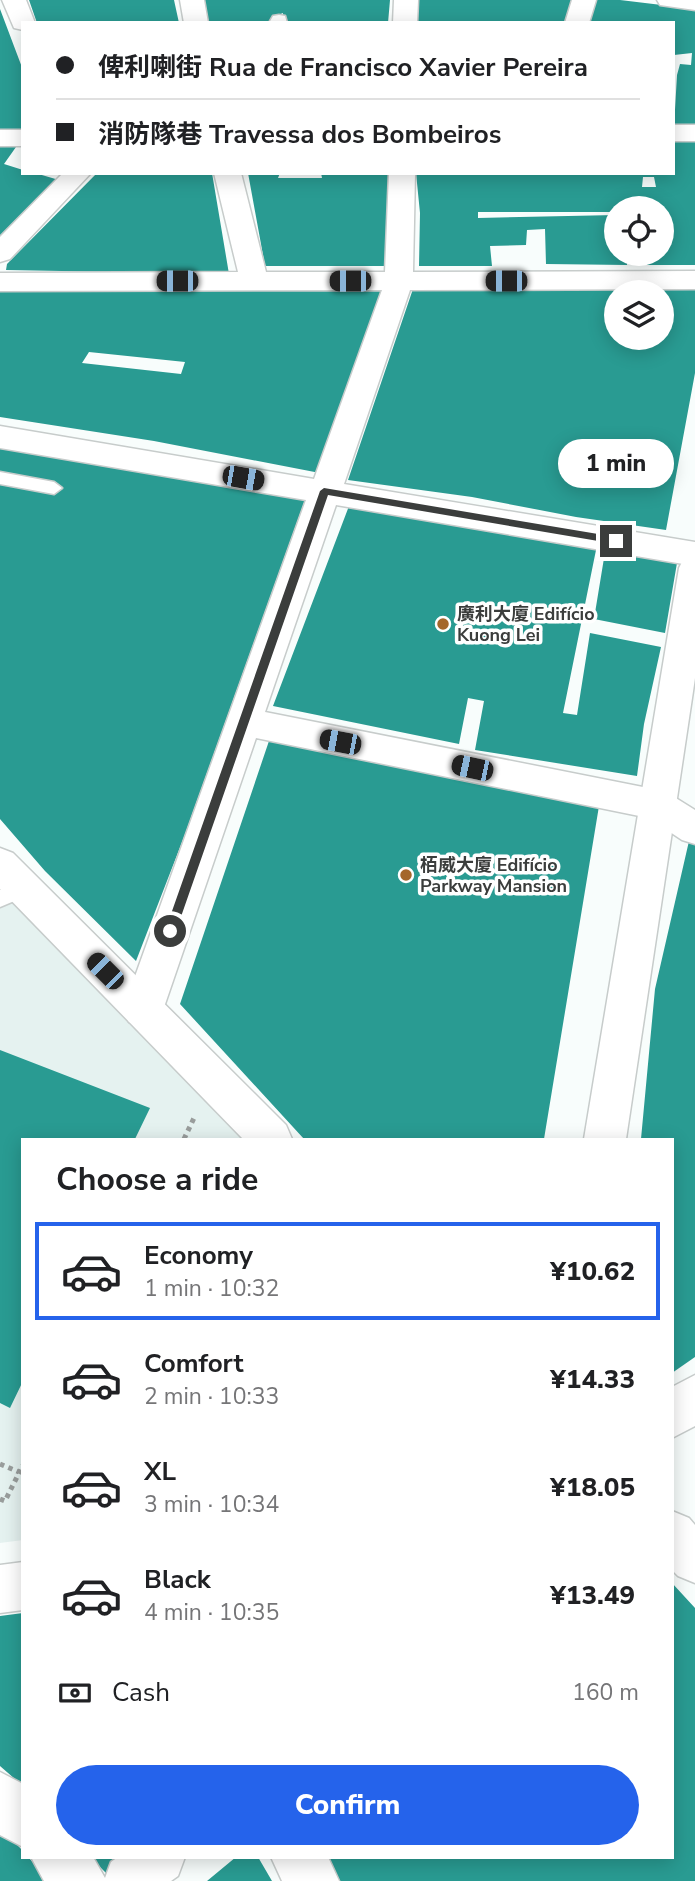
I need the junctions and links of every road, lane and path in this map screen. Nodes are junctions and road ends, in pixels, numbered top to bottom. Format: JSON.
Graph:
{"nodes":[{"id":1,"x":14,"y":0,"type":"edge"},
{"id":2,"x":192,"y":0,"type":"edge"},
{"id":3,"x":406,"y":0,"type":"edge"},
{"id":4,"x":584,"y":0,"type":"edge"},
{"id":5,"x":669,"y":0,"type":"edge"},
{"id":6,"x":695,"y":3,"type":"edge"},
{"id":7,"x":22,"y":21,"type":"edge"},
{"id":8,"x":196,"y":21,"type":"edge"},
{"id":9,"x":405,"y":21,"type":"edge"},
{"id":10,"x":578,"y":21,"type":"edge"},
{"id":11,"x":675,"y":133,"type":"edge"},
{"id":12,"x":695,"y":133,"type":"edge"},
{"id":13,"x":0,"y":138,"type":"edge"},
{"id":14,"x":21,"y":138,"type":"edge"},
{"id":15,"x":76,"y":175,"type":"edge"},
{"id":16,"x":228,"y":175,"type":"edge"},
{"id":17,"x":402,"y":175,"type":"edge"},
{"id":18,"x":0,"y":253,"type":"edge"},
{"id":19,"x":695,"y":280,"type":"edge"},
{"id":20,"x":254,"y":281,"type":"junction"},
{"id":21,"x":399,"y":281,"type":"junction"},
{"id":22,"x":0,"y":282,"type":"edge"},
{"id":23,"x":0,"y":437,"type":"edge"},
{"id":24,"x":0,"y":478,"type":"edge"},
{"id":25,"x":54,"y":488,"type":"dead end"},
{"id":26,"x":324,"y":491,"type":"junction"},
{"id":27,"x":694,"y":573,"type":"edge"},
{"id":28,"x":244,"y":723,"type":"junction"},
{"id":29,"x":658,"y":805,"type":"junction"},
{"id":30,"x":695,"y":829,"type":"edge"},
{"id":31,"x":2,"y":866,"type":"edge"},
{"id":32,"x":143,"y":1010,"type":"junction"},
{"id":33,"x":270,"y":1138,"type":"edge"},
{"id":34,"x":605,"y":1138,"type":"edge"},
{"id":35,"x":695,"y":1398,"type":"edge"},
{"id":36,"x":674,"y":1414,"type":"edge"},
{"id":37,"x":0,"y":1464,"type":"edge"},
{"id":38,"x":21,"y":1468,"type":"edge"},
{"id":39,"x":19,"y":1472,"type":"junction"},
{"id":40,"x":0,"y":1499,"type":"edge"},
{"id":41,"x":674,"y":1518,"type":"edge"},
{"id":42,"x":695,"y":1527,"type":"edge"},
{"id":43,"x":674,"y":1537,"type":"edge"},
{"id":44,"x":695,"y":1559,"type":"edge"},
{"id":45,"x":21,"y":1586,"type":"edge"},
{"id":46,"x":0,"y":1589,"type":"edge"},
{"id":47,"x":0,"y":1798,"type":"edge"},
{"id":48,"x":21,"y":1819,"type":"edge"},
{"id":49,"x":59,"y":1859,"type":"edge"},
{"id":50,"x":157,"y":1859,"type":"edge"},
{"id":51,"x":298,"y":1859,"type":"edge"},
{"id":52,"x":80,"y":1881,"type":"edge"},
{"id":53,"x":130,"y":1881,"type":"edge"},
{"id":54,"x":313,"y":1881,"type":"edge"}],
"edges":[{"from":1,"to":7,"type":"street"},
{"from":2,"to":8,"type":"street"},
{"from":3,"to":9,"type":"street"},
{"from":4,"to":10,"type":"street"},
{"from":5,"to":6,"type":"street"},
{"from":11,"to":12,"type":"street"},
{"from":13,"to":14,"type":"street"},
{"from":15,"to":18,"type":"street"},
{"from":16,"to":20,"type":"street"},
{"from":17,"to":21,"type":"street"},
{"from":19,"to":21,"type":"street"},
{"from":20,"to":21,"type":"street"},
{"from":20,"to":22,"type":"street"},
{"from":21,"to":26,"type":"street"},
{"from":23,"to":26,"type":"street"},
{"from":24,"to":25,"type":"lane"},
{"from":26,"to":27,"type":"street"},
{"from":26,"to":28,"type":"street"},
{"from":27,"to":29,"type":"street"},
{"from":28,"to":29,"type":"street"},
{"from":28,"to":32,"type":"street"},
{"from":29,"to":30,"type":"street"},
{"from":29,"to":34,"type":"street"},
{"from":31,"to":32,"type":"street"},
{"from":32,"to":33,"type":"street"},
{"from":35,"to":36,"type":"street"},
{"from":37,"to":39,"type":"path"},
{"from":38,"to":39,"type":"path"},
{"from":39,"to":40,"type":"path"},
{"from":41,"to":42,"type":"street"},
{"from":43,"to":44,"type":"street"},
{"from":45,"to":46,"type":"street"},
{"from":47,"to":48,"type":"street"},
{"from":49,"to":52,"type":"street"},
{"from":50,"to":53,"type":"street"},
{"from":51,"to":54,"type":"street"}]}
